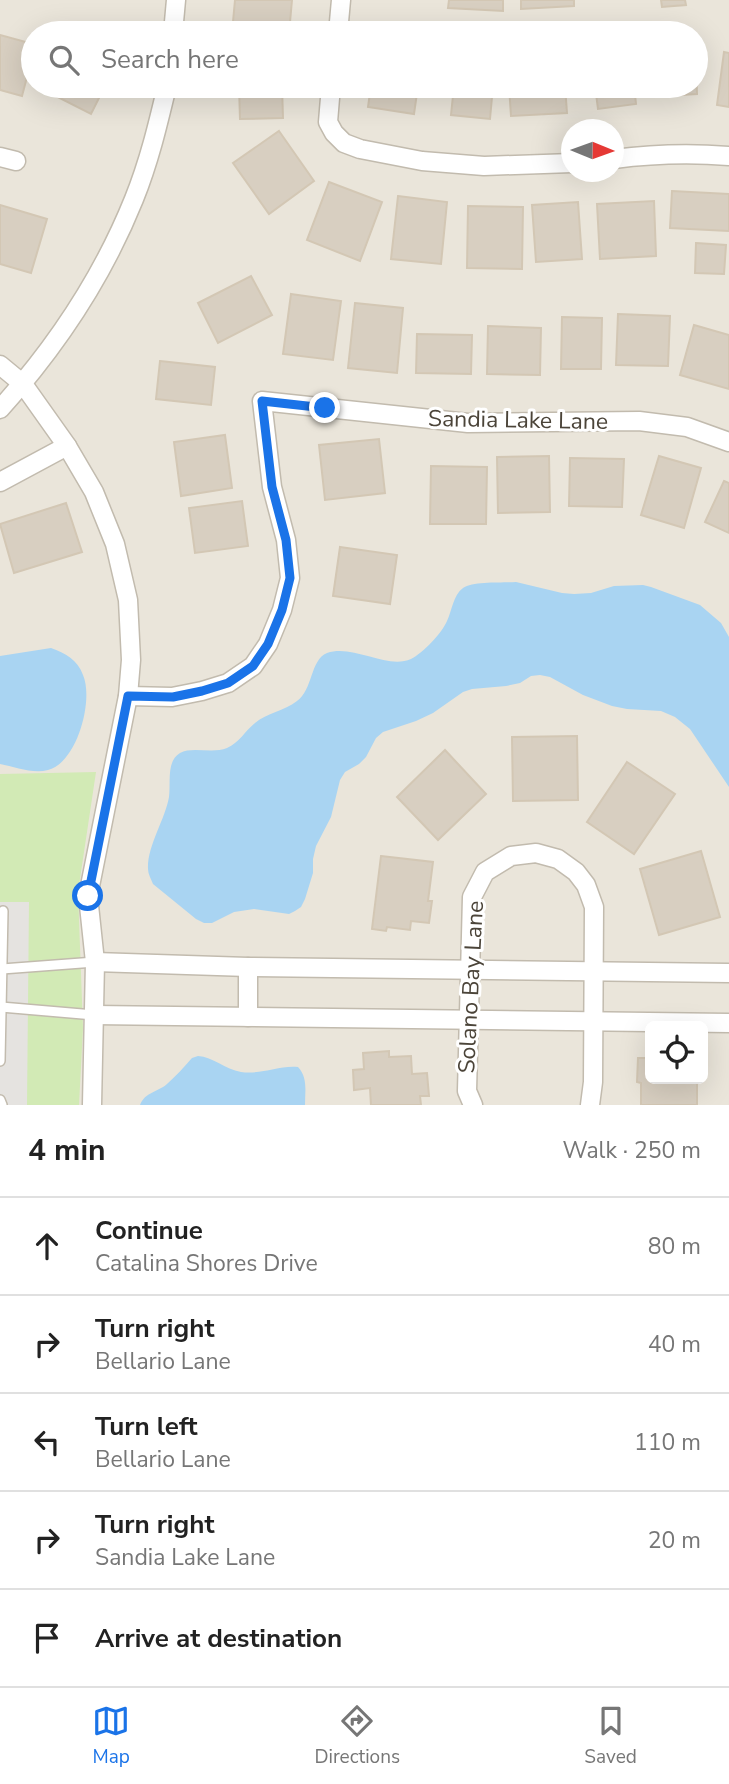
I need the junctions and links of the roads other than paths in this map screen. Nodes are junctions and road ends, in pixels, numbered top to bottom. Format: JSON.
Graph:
{"nodes":[{"id":1,"x":176,"y":0,"type":"edge"},
{"id":2,"x":341,"y":0,"type":"edge"},
{"id":3,"x":174,"y":21,"type":"edge"},
{"id":4,"x":339,"y":21,"type":"edge"},
{"id":5,"x":164,"y":98,"type":"edge"},
{"id":6,"x":330,"y":98,"type":"edge"},
{"id":7,"x":729,"y":156,"type":"edge"},
{"id":8,"x":624,"y":158,"type":"edge"},
{"id":9,"x":561,"y":163,"type":"edge"},
{"id":10,"x":0,"y":365,"type":"edge"},
{"id":11,"x":23,"y":384,"type":"junction"},
{"id":12,"x":0,"y":410,"type":"edge"},
{"id":13,"x":729,"y":442,"type":"edge"},
{"id":14,"x":67,"y":446,"type":"junction"},
{"id":15,"x":0,"y":482,"type":"edge"},
{"id":16,"x":128,"y":696,"type":"junction"},
{"id":17,"x":3,"y":911,"type":"dead end"},
{"id":18,"x":95,"y":962,"type":"junction"},
{"id":19,"x":248,"y":967,"type":"junction"},
{"id":20,"x":2,"y":969,"type":"junction"},
{"id":21,"x":469,"y":970,"type":"junction"},
{"id":22,"x":595,"y":972,"type":"junction"},
{"id":23,"x":729,"y":973,"type":"edge"},
{"id":24,"x":1,"y":1007,"type":"edge"},
{"id":25,"x":94,"y":1015,"type":"junction"},
{"id":26,"x":248,"y":1017,"type":"junction"},
{"id":27,"x":469,"y":1020,"type":"junction"},
{"id":28,"x":594,"y":1021,"type":"junction"},
{"id":29,"x":729,"y":1023,"type":"edge"},
{"id":30,"x":0,"y":1061,"type":"edge"},
{"id":31,"x":0,"y":1100,"type":"edge"},
{"id":32,"x":2,"y":1105,"type":"edge"},
{"id":33,"x":92,"y":1105,"type":"edge"},
{"id":34,"x":472,"y":1105,"type":"edge"},
{"id":35,"x":590,"y":1105,"type":"edge"}],
"edges":[{"from":1,"to":3,"type":"street"},
{"from":2,"to":4,"type":"street"},
{"from":5,"to":11,"type":"street"},
{"from":6,"to":9,"type":"street"},
{"from":7,"to":8,"type":"street"},
{"from":10,"to":11,"type":"street"},
{"from":11,"to":12,"type":"street"},
{"from":11,"to":14,"type":"street"},
{"from":13,"to":16,"type":"street","name":"Sandia Lake Lane"},
{"from":14,"to":15,"type":"street"},
{"from":14,"to":16,"type":"street"},
{"from":16,"to":18,"type":"street"},
{"from":17,"to":20,"type":"lane"},
{"from":18,"to":19,"type":"street"},
{"from":18,"to":20,"type":"lane"},
{"from":18,"to":25,"type":"street"},
{"from":19,"to":21,"type":"street"},
{"from":19,"to":26,"type":"street"},
{"from":20,"to":24,"type":"lane"},
{"from":21,"to":22,"type":"street"},
{"from":21,"to":22,"type":"street","name":"Solano Bay Lane"},
{"from":21,"to":27,"type":"street","name":"Solano Bay Lane"},
{"from":22,"to":23,"type":"street"},
{"from":22,"to":28,"type":"street","name":"Solano Bay Lane"},
{"from":24,"to":25,"type":"lane"},
{"from":24,"to":30,"type":"lane"},
{"from":25,"to":26,"type":"street"},
{"from":25,"to":33,"type":"street"},
{"from":26,"to":27,"type":"street"},
{"from":27,"to":28,"type":"street"},
{"from":27,"to":34,"type":"street","name":"Solano Bay Lane"},
{"from":28,"to":29,"type":"street"},
{"from":28,"to":35,"type":"street","name":"Solano Bay Lane"},
{"from":31,"to":32,"type":"lane"}]}
